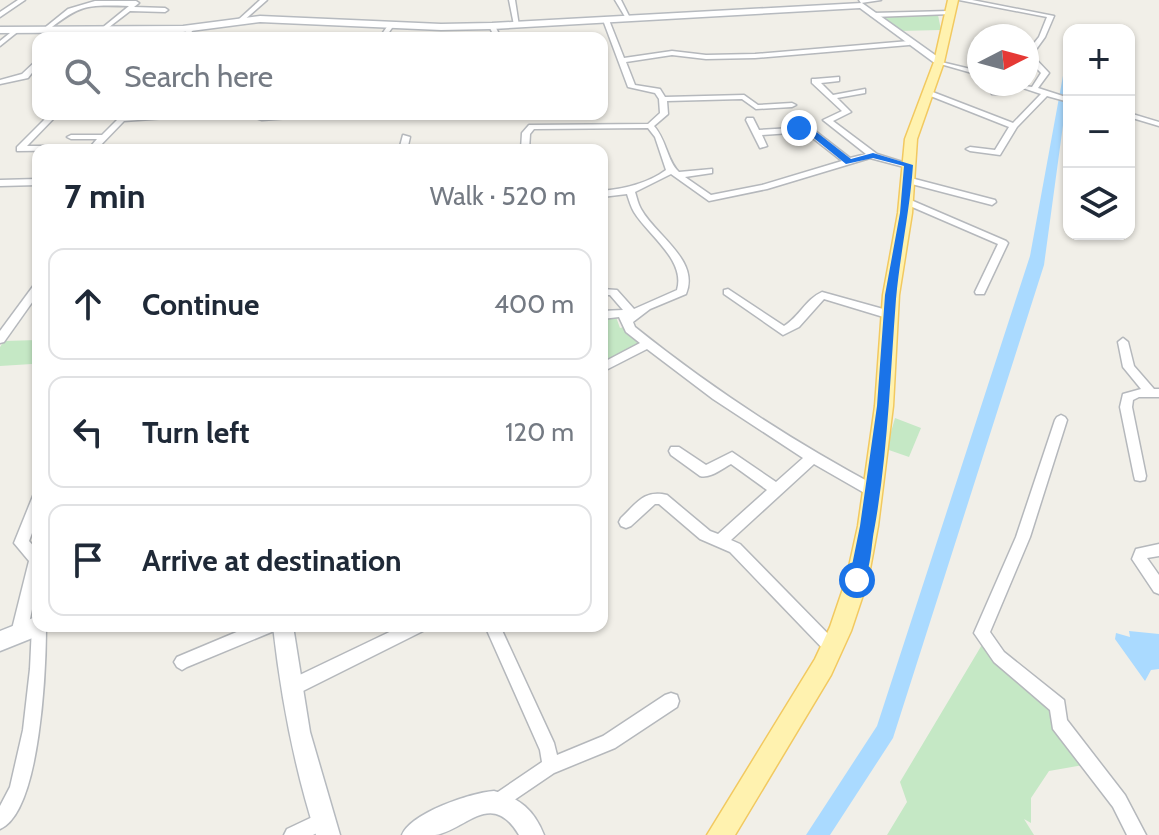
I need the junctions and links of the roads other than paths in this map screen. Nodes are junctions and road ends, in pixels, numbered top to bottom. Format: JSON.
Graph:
{"nodes":[{"id":1,"x":22,"y":0,"type":"edge"},
{"id":2,"x":264,"y":0,"type":"edge"},
{"id":3,"x":512,"y":0,"type":"edge"},
{"id":4,"x":618,"y":0,"type":"edge"},
{"id":5,"x":878,"y":0,"type":"edge"},
{"id":6,"x":861,"y":2,"type":"edge"},
{"id":7,"x":134,"y":4,"type":"edge"},
{"id":8,"x":955,"y":4,"type":"edge"},
{"id":9,"x":1046,"y":6,"type":"dead end"},
{"id":10,"x":165,"y":10,"type":"dead end"},
{"id":11,"x":0,"y":15,"type":"edge"},
{"id":12,"x":873,"y":15,"type":"junction"},
{"id":13,"x":1051,"y":16,"type":"junction"},
{"id":14,"x":629,"y":19,"type":"junction"},
{"id":15,"x":606,"y":20,"type":"junction"},
{"id":16,"x":240,"y":21,"type":"junction"},
{"id":17,"x":391,"y":25,"type":"junction"},
{"id":18,"x":517,"y":25,"type":"junction"},
{"id":19,"x":492,"y":26,"type":"junction"},
{"id":20,"x":192,"y":27,"type":"junction"},
{"id":21,"x":104,"y":29,"type":"junction"},
{"id":22,"x":0,"y":30,"type":"edge"},
{"id":23,"x":17,"y":30,"type":"junction"},
{"id":24,"x":45,"y":30,"type":"junction"},
{"id":25,"x":74,"y":30,"type":"junction"},
{"id":26,"x":72,"y":32,"type":"edge"},
{"id":27,"x":188,"y":32,"type":"edge"},
{"id":28,"x":386,"y":32,"type":"edge"},
{"id":29,"x":495,"y":32,"type":"edge"},
{"id":30,"x":1039,"y":41,"type":"edge"},
{"id":31,"x":909,"y":43,"type":"junction"},
{"id":32,"x":0,"y":44,"type":"edge"},
{"id":33,"x":623,"y":60,"type":"junction"},
{"id":34,"x":939,"y":62,"type":"junction"},
{"id":35,"x":32,"y":68,"type":"edge"},
{"id":36,"x":967,"y":70,"type":"edge"},
{"id":37,"x":836,"y":79,"type":"dead end"},
{"id":38,"x":0,"y":82,"type":"edge"},
{"id":39,"x":862,"y":91,"type":"dead end"},
{"id":40,"x":1039,"y":92,"type":"edge"},
{"id":41,"x":927,"y":93,"type":"junction"},
{"id":42,"x":1050,"y":95,"type":"junction"},
{"id":43,"x":832,"y":97,"type":"junction"},
{"id":44,"x":1063,"y":98,"type":"edge"},
{"id":45,"x":663,"y":99,"type":"junction"},
{"id":46,"x":792,"y":105,"type":"dead end"},
{"id":47,"x":1135,"y":117,"type":"edge"},
{"id":48,"x":48,"y":120,"type":"edge"},
{"id":49,"x":121,"y":120,"type":"edge"},
{"id":50,"x":750,"y":120,"type":"dead end"},
{"id":51,"x":1159,"y":124,"type":"edge"},
{"id":52,"x":650,"y":126,"type":"junction"},
{"id":53,"x":1014,"y":126,"type":"junction"},
{"id":54,"x":757,"y":133,"type":"junction"},
{"id":55,"x":71,"y":137,"type":"dead end"},
{"id":56,"x":105,"y":137,"type":"junction"},
{"id":57,"x":406,"y":137,"type":"dead end"},
{"id":58,"x":97,"y":144,"type":"edge"},
{"id":59,"x":404,"y":144,"type":"edge"},
{"id":60,"x":525,"y":144,"type":"edge"},
{"id":61,"x":763,"y":146,"type":"dead end"},
{"id":62,"x":32,"y":149,"type":"edge"},
{"id":63,"x":970,"y":149,"type":"dead end"},
{"id":64,"x":873,"y":155,"type":"junction"},
{"id":65,"x":849,"y":162,"type":"junction"},
{"id":66,"x":709,"y":171,"type":"dead end"},
{"id":67,"x":674,"y":172,"type":"junction"},
{"id":68,"x":908,"y":172,"type":"junction"},
{"id":69,"x":32,"y":182,"type":"edge"},
{"id":70,"x":0,"y":183,"type":"edge"},
{"id":71,"x":630,"y":191,"type":"junction"},
{"id":72,"x":608,"y":193,"type":"edge"},
{"id":73,"x":906,"y":201,"type":"junction"},
{"id":74,"x":992,"y":202,"type":"dead end"},
{"id":75,"x":608,"y":292,"type":"edge"},
{"id":76,"x":728,"y":292,"type":"dead end"},
{"id":77,"x":980,"y":292,"type":"dead end"},
{"id":78,"x":32,"y":295,"type":"edge"},
{"id":79,"x":608,"y":314,"type":"edge"},
{"id":80,"x":890,"y":315,"type":"junction"},
{"id":81,"x":630,"y":317,"type":"junction"},
{"id":82,"x":0,"y":339,"type":"edge"},
{"id":83,"x":1123,"y":342,"type":"dead end"},
{"id":84,"x":648,"y":343,"type":"junction"},
{"id":85,"x":608,"y":365,"type":"edge"},
{"id":86,"x":1155,"y":393,"type":"edge"},
{"id":87,"x":1061,"y":420,"type":"dead end"},
{"id":88,"x":675,"y":451,"type":"dead end"},
{"id":89,"x":812,"y":458,"type":"junction"},
{"id":90,"x":1140,"y":476,"type":"dead end"},
{"id":91,"x":777,"y":490,"type":"junction"},
{"id":92,"x":873,"y":491,"type":"junction"},
{"id":93,"x":32,"y":515,"type":"edge"},
{"id":94,"x":626,"y":522,"type":"dead end"},
{"id":95,"x":721,"y":540,"type":"junction"},
{"id":96,"x":1159,"y":550,"type":"edge"},
{"id":97,"x":32,"y":555,"type":"edge"},
{"id":98,"x":32,"y":583,"type":"edge"},
{"id":99,"x":1159,"y":587,"type":"edge"},
{"id":100,"x":24,"y":632,"type":"edge"},
{"id":101,"x":254,"y":632,"type":"edge"},
{"id":102,"x":284,"y":632,"type":"edge"},
{"id":103,"x":406,"y":632,"type":"edge"},
{"id":104,"x":495,"y":632,"type":"edge"},
{"id":105,"x":832,"y":648,"type":"junction"},
{"id":106,"x":182,"y":662,"type":"dead end"},
{"id":107,"x":291,"y":688,"type":"junction"},
{"id":108,"x":671,"y":701,"type":"dead end"},
{"id":109,"x":550,"y":766,"type":"junction"},
{"id":110,"x":498,"y":802,"type":"junction"},
{"id":111,"x":0,"y":820,"type":"edge"},
{"id":112,"x":326,"y":828,"type":"edge"},
{"id":113,"x":293,"y":835,"type":"edge"},
{"id":114,"x":414,"y":835,"type":"edge"},
{"id":115,"x":532,"y":835,"type":"edge"},
{"id":116,"x":720,"y":835,"type":"edge"},
{"id":117,"x":1137,"y":835,"type":"edge"}],
"edges":[{"from":1,"to":11,"type":"street"},
{"from":2,"to":16,"type":"street"},
{"from":3,"to":18,"type":"street"},
{"from":4,"to":14,"type":"street"},
{"from":5,"to":6,"type":"street"},
{"from":6,"to":12,"type":"street"},
{"from":6,"to":14,"type":"street"},
{"from":7,"to":10,"type":"street"},
{"from":7,"to":21,"type":"street"},
{"from":7,"to":24,"type":"street"},
{"from":8,"to":12,"type":"street"},
{"from":8,"to":13,"type":"street"},
{"from":8,"to":34,"type":"main road"},
{"from":9,"to":13,"type":"street"},
{"from":12,"to":31,"type":"street"},
{"from":13,"to":30,"type":"street"},
{"from":14,"to":15,"type":"street"},
{"from":15,"to":18,"type":"street"},
{"from":15,"to":33,"type":"street"},
{"from":16,"to":17,"type":"street"},
{"from":16,"to":20,"type":"street"},
{"from":17,"to":19,"type":"street"},
{"from":17,"to":28,"type":"street"},
{"from":18,"to":19,"type":"street"},
{"from":19,"to":29,"type":"street"},
{"from":20,"to":21,"type":"street"},
{"from":20,"to":27,"type":"street"},
{"from":21,"to":25,"type":"street"},
{"from":22,"to":23,"type":"street"},
{"from":23,"to":24,"type":"street"},
{"from":23,"to":32,"type":"street"},
{"from":24,"to":25,"type":"street"},
{"from":25,"to":26,"type":"street"},
{"from":31,"to":33,"type":"street"},
{"from":31,"to":34,"type":"street"},
{"from":33,"to":45,"type":"street"},
{"from":34,"to":36,"type":"street"},
{"from":34,"to":41,"type":"main road"},
{"from":35,"to":38,"type":"street"},
{"from":37,"to":43,"type":"street"},
{"from":39,"to":43,"type":"street"},
{"from":40,"to":42,"type":"street"},
{"from":41,"to":53,"type":"street"},
{"from":41,"to":68,"type":"main road"},
{"from":42,"to":44,"type":"street"},
{"from":42,"to":53,"type":"street"},
{"from":43,"to":64,"type":"street"},
{"from":45,"to":46,"type":"street"},
{"from":45,"to":52,"type":"street"},
{"from":47,"to":51,"type":"street"},
{"from":48,"to":62,"type":"street"},
{"from":49,"to":56,"type":"street"},
{"from":50,"to":54,"type":"street"},
{"from":52,"to":60,"type":"street"},
{"from":52,"to":67,"type":"street"},
{"from":53,"to":63,"type":"street"},
{"from":54,"to":61,"type":"street"},
{"from":54,"to":65,"type":"street"},
{"from":55,"to":56,"type":"street"},
{"from":56,"to":58,"type":"street"},
{"from":57,"to":59,"type":"street"},
{"from":64,"to":65,"type":"street"},
{"from":64,"to":68,"type":"street"},
{"from":65,"to":67,"type":"street"},
{"from":66,"to":67,"type":"street"},
{"from":67,"to":71,"type":"street"},
{"from":68,"to":73,"type":"main road"},
{"from":68,"to":74,"type":"street"},
{"from":69,"to":70,"type":"street"},
{"from":71,"to":72,"type":"street"},
{"from":71,"to":81,"type":"street"},
{"from":73,"to":77,"type":"street"},
{"from":73,"to":80,"type":"main road"},
{"from":75,"to":81,"type":"street"},
{"from":76,"to":80,"type":"street"},
{"from":78,"to":82,"type":"street"},
{"from":79,"to":81,"type":"street"},
{"from":80,"to":92,"type":"main road"},
{"from":81,"to":84,"type":"street"},
{"from":83,"to":86,"type":"street"},
{"from":84,"to":85,"type":"street"},
{"from":84,"to":89,"type":"street"},
{"from":86,"to":90,"type":"street"},
{"from":87,"to":117,"type":"street"},
{"from":88,"to":91,"type":"street"},
{"from":89,"to":91,"type":"street"},
{"from":89,"to":92,"type":"street"},
{"from":91,"to":95,"type":"street"},
{"from":92,"to":105,"type":"main road"},
{"from":93,"to":97,"type":"street"},
{"from":94,"to":95,"type":"street"},
{"from":95,"to":105,"type":"street"},
{"from":96,"to":99,"type":"street"},
{"from":98,"to":100,"type":"street"},
{"from":100,"to":111,"type":"street"},
{"from":101,"to":106,"type":"street"},
{"from":102,"to":107,"type":"street"},
{"from":103,"to":107,"type":"street"},
{"from":104,"to":109,"type":"street"},
{"from":105,"to":116,"type":"main road"},
{"from":107,"to":112,"type":"street"},
{"from":108,"to":109,"type":"street"},
{"from":109,"to":110,"type":"street"},
{"from":110,"to":114,"type":"street"},
{"from":110,"to":115,"type":"street"},
{"from":112,"to":113,"type":"street"}]}
